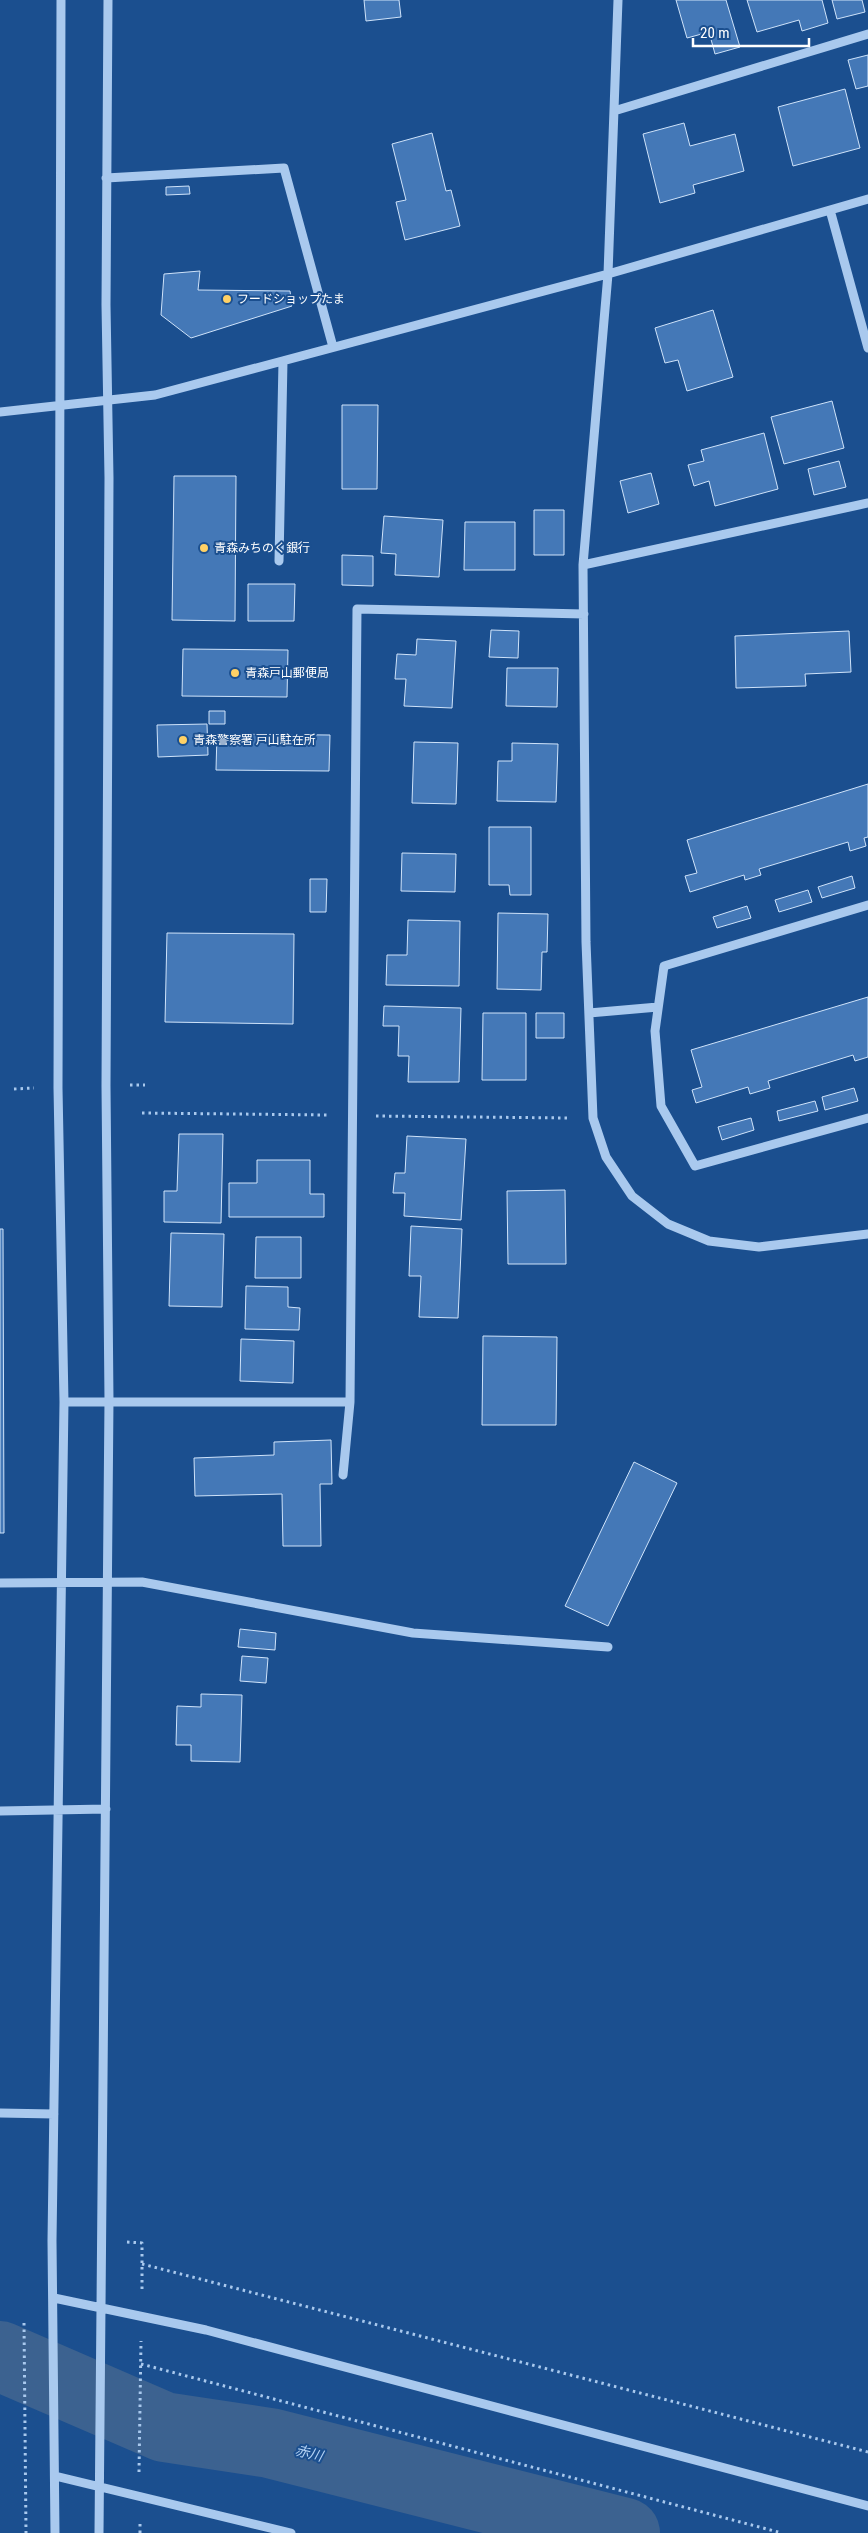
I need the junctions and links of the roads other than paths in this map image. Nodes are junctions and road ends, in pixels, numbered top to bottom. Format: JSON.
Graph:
{"nodes":[{"id":1,"x":61,"y":0,"type":"edge"},
{"id":2,"x":108,"y":0,"type":"edge"},
{"id":3,"x":618,"y":0,"type":"edge"},
{"id":4,"x":868,"y":34,"type":"edge"},
{"id":5,"x":614,"y":111,"type":"junction"},
{"id":6,"x":106,"y":178,"type":"junction"},
{"id":7,"x":868,"y":199,"type":"edge"},
{"id":8,"x":830,"y":210,"type":"junction"},
{"id":9,"x":608,"y":274,"type":"junction"},
{"id":10,"x":333,"y":347,"type":"junction"},
{"id":11,"x":868,"y":348,"type":"edge"},
{"id":12,"x":283,"y":361,"type":"junction"},
{"id":13,"x":107,"y":399,"type":"junction"},
{"id":14,"x":59,"y":403,"type":"junction"},
{"id":15,"x":0,"y":412,"type":"edge"},
{"id":16,"x":868,"y":503,"type":"edge"},
{"id":17,"x":279,"y":561,"type":"dead end"},
{"id":18,"x":583,"y":565,"type":"junction"},
{"id":19,"x":584,"y":614,"type":"junction"},
{"id":20,"x":868,"y":905,"type":"edge"},
{"id":21,"x":658,"y":1007,"type":"junction"},
{"id":22,"x":589,"y":1013,"type":"junction"},
{"id":23,"x":868,"y":1118,"type":"edge"},
{"id":24,"x":868,"y":1234,"type":"edge"},
{"id":25,"x":109,"y":1400,"type":"junction"},
{"id":26,"x":64,"y":1402,"type":"junction"},
{"id":27,"x":350,"y":1402,"type":"junction"},
{"id":28,"x":343,"y":1475,"type":"dead end"},
{"id":29,"x":61,"y":1582,"type":"junction"},
{"id":30,"x":0,"y":1583,"type":"edge"},
{"id":31,"x":108,"y":1583,"type":"junction"},
{"id":32,"x":608,"y":1647,"type":"dead end"},
{"id":33,"x":106,"y":1809,"type":"junction"},
{"id":34,"x":57,"y":1810,"type":"junction"},
{"id":35,"x":0,"y":1811,"type":"edge"},
{"id":36,"x":0,"y":2113,"type":"edge"},
{"id":37,"x":54,"y":2114,"type":"junction"},
{"id":38,"x":54,"y":2298,"type":"junction"},
{"id":39,"x":100,"y":2308,"type":"junction"},
{"id":40,"x":55,"y":2476,"type":"junction"},
{"id":41,"x":99,"y":2486,"type":"junction"},
{"id":42,"x":868,"y":2506,"type":"edge"},
{"id":43,"x":55,"y":2533,"type":"edge"},
{"id":44,"x":99,"y":2533,"type":"edge"},
{"id":45,"x":291,"y":2533,"type":"edge"}],
"edges":[{"from":1,"to":14,"type":"street"},
{"from":2,"to":6,"type":"street"},
{"from":3,"to":5,"type":"street"},
{"from":4,"to":5,"type":"street"},
{"from":5,"to":9,"type":"street"},
{"from":6,"to":10,"type":"street"},
{"from":6,"to":13,"type":"street"},
{"from":7,"to":8,"type":"street"},
{"from":8,"to":9,"type":"street"},
{"from":8,"to":11,"type":"street"},
{"from":9,"to":10,"type":"street"},
{"from":9,"to":18,"type":"street"},
{"from":10,"to":12,"type":"street"},
{"from":12,"to":13,"type":"street"},
{"from":12,"to":17,"type":"street"},
{"from":13,"to":14,"type":"street"},
{"from":13,"to":25,"type":"street"},
{"from":14,"to":15,"type":"street"},
{"from":14,"to":26,"type":"street"},
{"from":16,"to":18,"type":"street"},
{"from":18,"to":19,"type":"street"},
{"from":19,"to":22,"type":"street"},
{"from":19,"to":27,"type":"street"},
{"from":20,"to":21,"type":"street"},
{"from":21,"to":22,"type":"street"},
{"from":21,"to":23,"type":"street"},
{"from":22,"to":24,"type":"street"},
{"from":25,"to":26,"type":"street"},
{"from":25,"to":27,"type":"street"},
{"from":25,"to":31,"type":"street"},
{"from":26,"to":29,"type":"street"},
{"from":27,"to":28,"type":"street"},
{"from":29,"to":30,"type":"street"},
{"from":29,"to":31,"type":"street"},
{"from":29,"to":34,"type":"street"},
{"from":31,"to":32,"type":"street"},
{"from":31,"to":33,"type":"street"},
{"from":33,"to":34,"type":"street"},
{"from":33,"to":39,"type":"street"},
{"from":34,"to":35,"type":"street"},
{"from":34,"to":37,"type":"street"},
{"from":36,"to":37,"type":"street"},
{"from":37,"to":38,"type":"street"},
{"from":38,"to":39,"type":"street"},
{"from":38,"to":40,"type":"street"},
{"from":39,"to":41,"type":"street"},
{"from":39,"to":42,"type":"street"},
{"from":40,"to":41,"type":"street"},
{"from":40,"to":43,"type":"street"},
{"from":41,"to":44,"type":"street"},
{"from":41,"to":45,"type":"street"}]}
